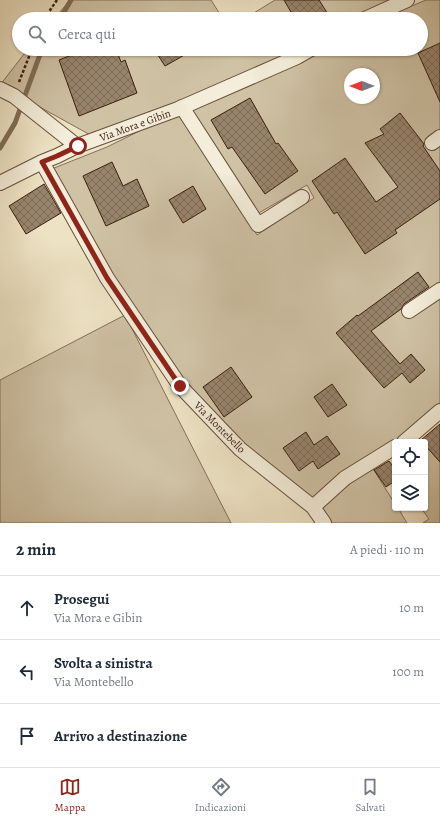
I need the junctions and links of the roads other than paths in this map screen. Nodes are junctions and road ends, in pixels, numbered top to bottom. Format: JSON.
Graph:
{"nodes":[{"id":1,"x":407,"y":0,"type":"edge"},
{"id":2,"x":380,"y":12,"type":"edge"},
{"id":3,"x":297,"y":56,"type":"edge"},
{"id":4,"x":0,"y":88,"type":"edge"},
{"id":5,"x":182,"y":107,"type":"junction"},
{"id":6,"x":78,"y":146,"type":"junction"},
{"id":7,"x":42,"y":162,"type":"junction"},
{"id":8,"x":0,"y":183,"type":"edge"},
{"id":9,"x":302,"y":197,"type":"dead end"},
{"id":10,"x":440,"y":290,"type":"edge"},
{"id":11,"x":409,"y":311,"type":"dead end"},
{"id":12,"x":440,"y":412,"type":"edge"},
{"id":13,"x":408,"y":439,"type":"edge"},
{"id":14,"x":392,"y":449,"type":"edge"},
{"id":15,"x":313,"y":507,"type":"junction"},
{"id":16,"x":324,"y":523,"type":"edge"}],
"edges":[{"from":1,"to":2,"type":"street"},
{"from":3,"to":5,"type":"street","name":"Via Mora e Gibin"},
{"from":4,"to":6,"type":"street"},
{"from":5,"to":6,"type":"street","name":"Via Mora e Gibin"},
{"from":5,"to":9,"type":"street","name":"Via Mora e Gibin"},
{"from":6,"to":7,"type":"street","name":"Via Mora e Gibin"},
{"from":7,"to":8,"type":"street","name":"Via Mora e Gibin"},
{"from":7,"to":15,"type":"street","name":"Via Montebello"},
{"from":10,"to":11,"type":"street"},
{"from":12,"to":13,"type":"street"},
{"from":14,"to":15,"type":"street"},
{"from":15,"to":16,"type":"street","name":"Via Montebello"}]}
